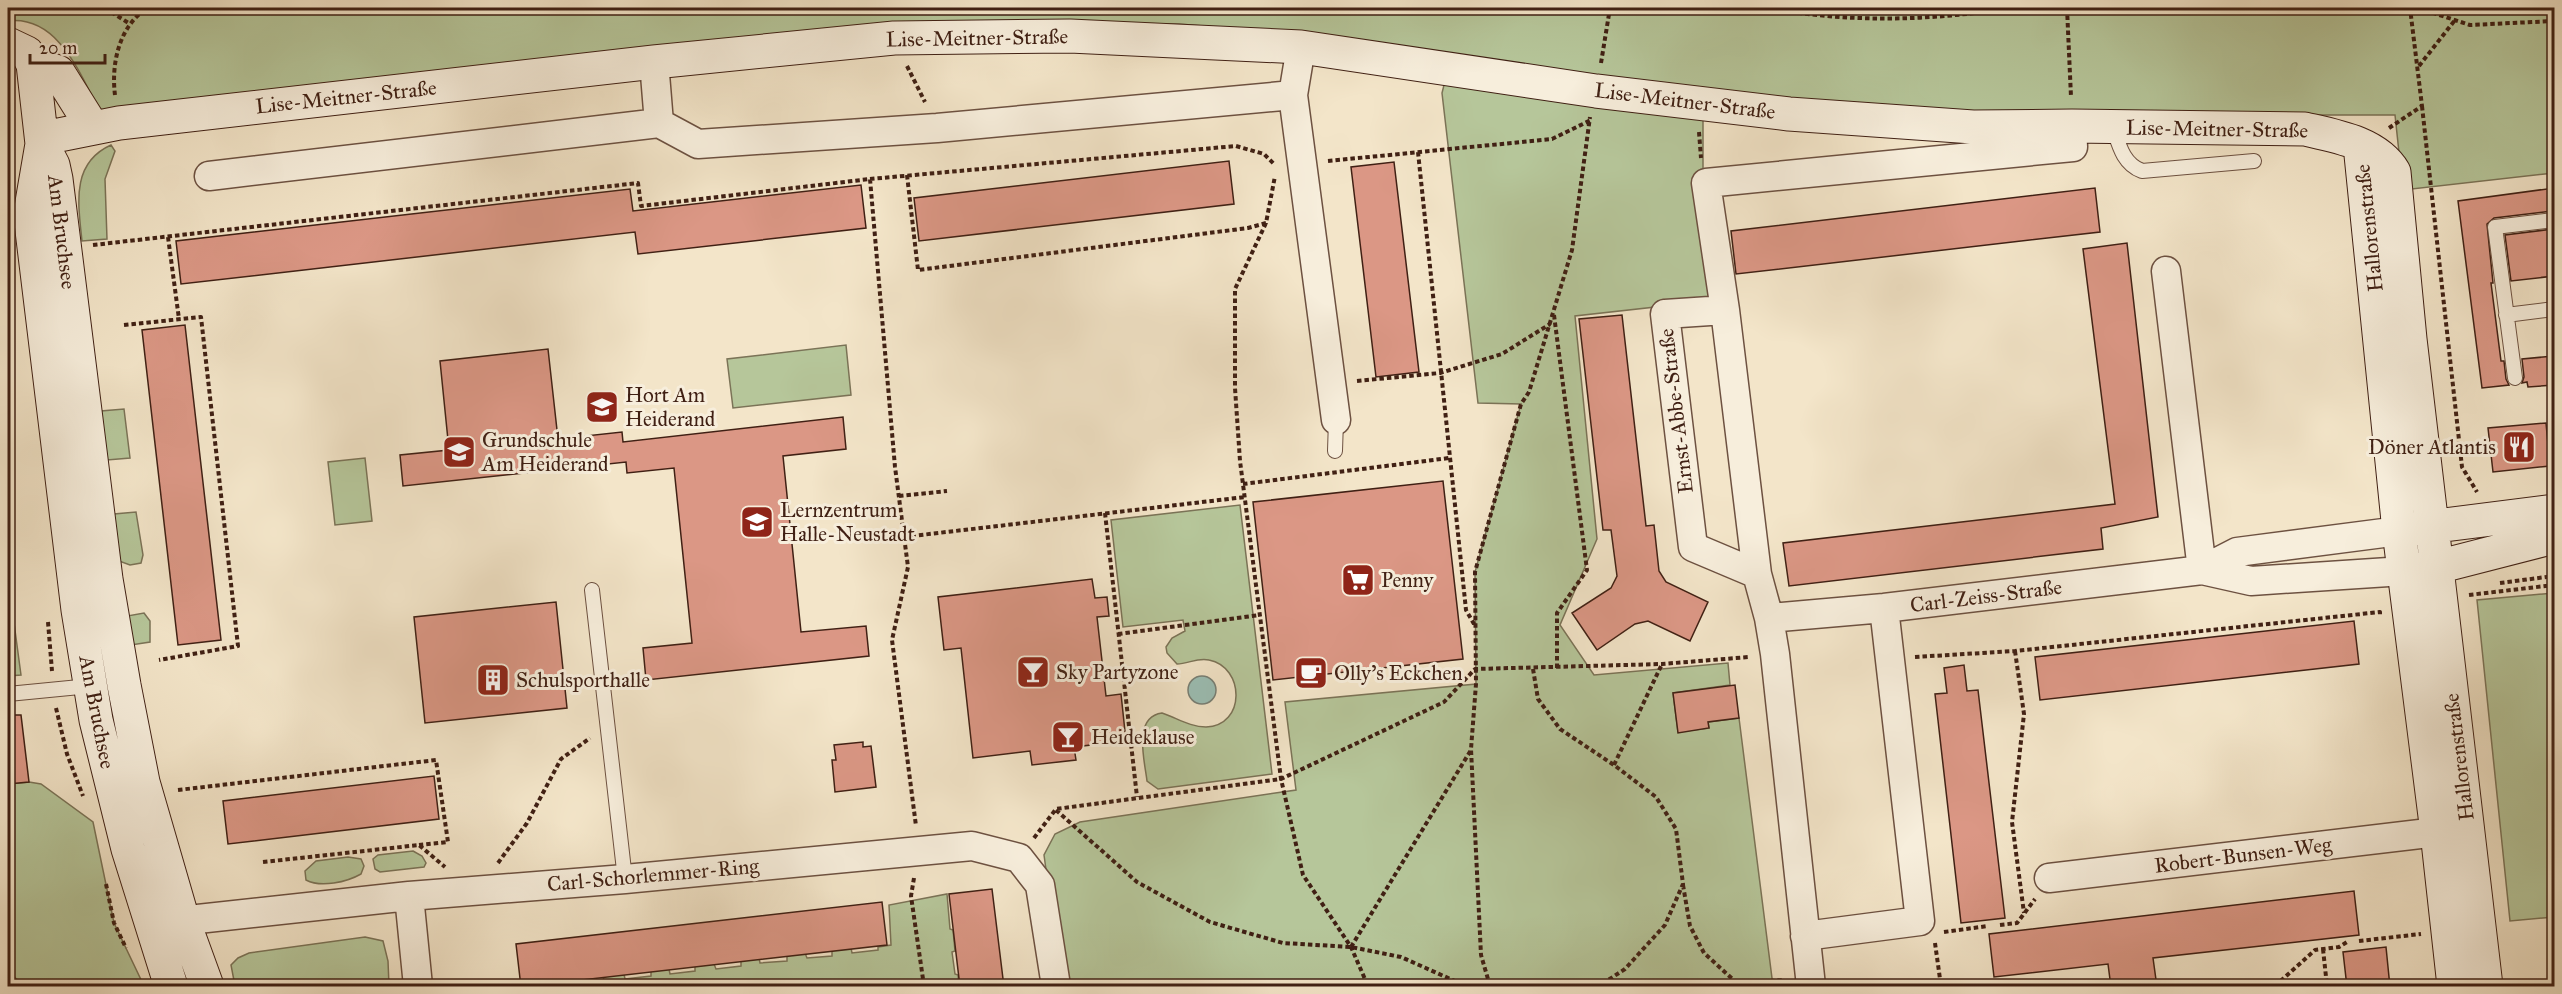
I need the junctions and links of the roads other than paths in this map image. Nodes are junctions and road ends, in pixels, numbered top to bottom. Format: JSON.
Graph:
{"nodes":[{"id":1,"x":8,"y":44,"type":"edge"},
{"id":2,"x":1301,"y":47,"type":"junction"},
{"id":3,"x":654,"y":62,"type":"junction"},
{"id":4,"x":33,"y":64,"type":"junction"},
{"id":5,"x":1293,"y":95,"type":"junction"},
{"id":6,"x":659,"y":123,"type":"junction"},
{"id":7,"x":106,"y":126,"type":"junction"},
{"id":8,"x":2072,"y":126,"type":"junction"},
{"id":9,"x":2113,"y":127,"type":"junction"},
{"id":10,"x":42,"y":144,"type":"junction"},
{"id":11,"x":2361,"y":145,"type":"junction"},
{"id":12,"x":2254,"y":161,"type":"dead end"},
{"id":13,"x":209,"y":176,"type":"dead end"},
{"id":14,"x":2554,"y":220,"type":"edge"},
{"id":15,"x":2166,"y":271,"type":"dead end"},
{"id":16,"x":2554,"y":309,"type":"edge"},
{"id":17,"x":1725,"y":310,"type":"junction"},
{"id":18,"x":2506,"y":315,"type":"junction"},
{"id":19,"x":2515,"y":378,"type":"dead end"},
{"id":20,"x":1336,"y":420,"type":"joint"},
{"id":21,"x":1335,"y":451,"type":"dead end"},
{"id":22,"x":2554,"y":511,"type":"edge"},
{"id":23,"x":2433,"y":527,"type":"junction"},
{"id":24,"x":2399,"y":531,"type":"junction"},
{"id":25,"x":2554,"y":537,"type":"edge"},
{"id":26,"x":2437,"y":567,"type":"junction"},
{"id":27,"x":2202,"y":570,"type":"junction"},
{"id":28,"x":2404,"y":571,"type":"junction"},
{"id":29,"x":1757,"y":574,"type":"junction"},
{"id":30,"x":592,"y":590,"type":"dead end"},
{"id":31,"x":1884,"y":608,"type":"junction"},
{"id":32,"x":1769,"y":618,"type":"junction"},
{"id":33,"x":90,"y":686,"type":"junction"},
{"id":34,"x":8,"y":694,"type":"edge"},
{"id":35,"x":2437,"y":832,"type":"junction"},
{"id":36,"x":2049,"y":878,"type":"road end"},
{"id":37,"x":625,"y":879,"type":"junction"},
{"id":38,"x":409,"y":896,"type":"junction"},
{"id":39,"x":183,"y":920,"type":"junction"},
{"id":40,"x":150,"y":925,"type":"junction"},
{"id":41,"x":1805,"y":936,"type":"junction"},
{"id":42,"x":1810,"y":982,"type":"edge"},
{"id":43,"x":171,"y":987,"type":"edge"},
{"id":44,"x":207,"y":987,"type":"edge"},
{"id":45,"x":418,"y":987,"type":"edge"},
{"id":46,"x":1056,"y":987,"type":"edge"},
{"id":47,"x":2454,"y":987,"type":"edge"},
{"id":48,"x":2486,"y":987,"type":"edge"}],
"edges":[{"from":1,"to":4,"type":"street"},
{"from":2,"to":3,"type":"street","name":"Lise-Meitner-Straße"},
{"from":2,"to":5,"type":"street"},
{"from":2,"to":8,"type":"street","name":"Lise-Meitner-Straße"},
{"from":3,"to":6,"type":"street"},
{"from":3,"to":7,"type":"street","name":"Lise-Meitner-Straße"},
{"from":4,"to":7,"type":"street"},
{"from":4,"to":10,"type":"street"},
{"from":5,"to":6,"type":"street"},
{"from":5,"to":20,"type":"street"},
{"from":6,"to":13,"type":"street"},
{"from":7,"to":10,"type":"street","name":"Lise-Meitner-Straße"},
{"from":8,"to":9,"type":"street","name":"Lise-Meitner-Straße"},
{"from":8,"to":17,"type":"street"},
{"from":9,"to":11,"type":"street","name":"Lise-Meitner-Straße"},
{"from":9,"to":12,"type":"lane"},
{"from":10,"to":33,"type":"street","name":"Am Bruchsee"},
{"from":10,"to":39,"type":"street","name":"Am Bruchsee"},
{"from":11,"to":23,"type":"street","name":"Hallorenstraße"},
{"from":11,"to":24,"type":"street","name":"Hallorenstraße"},
{"from":14,"to":18,"type":"lane"},
{"from":15,"to":27,"type":"street"},
{"from":16,"to":18,"type":"lane"},
{"from":17,"to":29,"type":"street"},
{"from":17,"to":29,"type":"street","name":"Ernst-Abbe-Straße"},
{"from":18,"to":19,"type":"lane"},
{"from":20,"to":21,"type":"lane"},
{"from":22,"to":23,"type":"street"},
{"from":23,"to":24,"type":"street"},
{"from":23,"to":26,"type":"street","name":"Hallorenstraße"},
{"from":24,"to":27,"type":"street","name":"Carl-Zeiss-Straße"},
{"from":24,"to":28,"type":"street","name":"Hallorenstraße"},
{"from":25,"to":26,"type":"street"},
{"from":26,"to":28,"type":"street"},
{"from":26,"to":48,"type":"street","name":"Hallorenstraße"},
{"from":27,"to":28,"type":"street","name":"Carl-Zeiss-Straße"},
{"from":27,"to":31,"type":"street","name":"Carl-Zeiss-Straße"},
{"from":28,"to":35,"type":"street","name":"Hallorenstraße"},
{"from":29,"to":32,"type":"street"},
{"from":30,"to":37,"type":"lane"},
{"from":31,"to":32,"type":"street","name":"Carl-Zeiss-Straße"},
{"from":31,"to":41,"type":"street"},
{"from":32,"to":41,"type":"street"},
{"from":33,"to":34,"type":"lane"},
{"from":33,"to":40,"type":"street","name":"Am Bruchsee"},
{"from":35,"to":36,"type":"street","name":"Robert-Bunsen-Weg"},
{"from":35,"to":47,"type":"street","name":"Hallorenstraße"},
{"from":37,"to":38,"type":"street","name":"Carl-Schorlemmer-Ring"},
{"from":37,"to":46,"type":"street","name":"Carl-Schorlemmer-Ring"},
{"from":38,"to":39,"type":"street","name":"Carl-Schorlemmer-Ring"},
{"from":38,"to":45,"type":"street"},
{"from":39,"to":40,"type":"street","name":"Carl-Schorlemmer-Ring"},
{"from":39,"to":44,"type":"street","name":"Am Bruchsee"},
{"from":40,"to":43,"type":"street","name":"Am Bruchsee"},
{"from":41,"to":42,"type":"street"}]}
